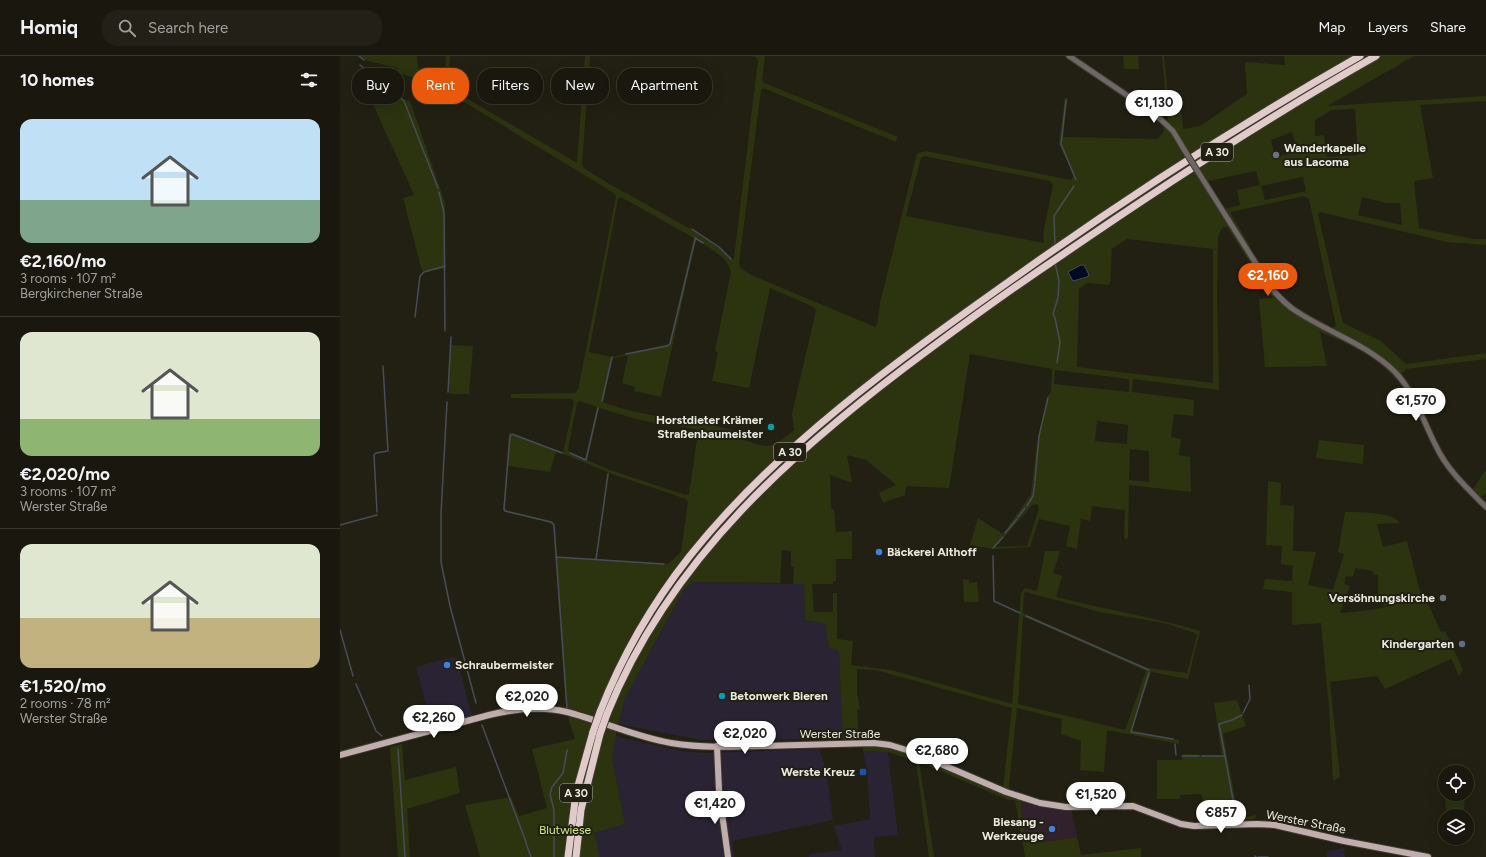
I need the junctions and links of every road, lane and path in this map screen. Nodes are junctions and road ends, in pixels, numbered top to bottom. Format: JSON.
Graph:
{"nodes":[{"id":1,"x":1069,"y":56,"type":"edge"},
{"id":2,"x":1360,"y":56,"type":"edge"},
{"id":3,"x":1376,"y":56,"type":"edge"},
{"id":4,"x":1486,"y":507,"type":"edge"},
{"id":5,"x":717,"y":746,"type":"junction"},
{"id":6,"x":340,"y":755,"type":"edge"},
{"id":7,"x":568,"y":857,"type":"edge"},
{"id":8,"x":576,"y":857,"type":"edge"},
{"id":9,"x":728,"y":857,"type":"edge"},
{"id":10,"x":1428,"y":857,"type":"edge"}],
"edges":[{"from":1,"to":4,"type":"street","bridge":true},
{"from":2,"to":7,"type":"highway","number":"A 30","bridge":true},
{"from":3,"to":8,"type":"highway","number":"A 30","bridge":true},
{"from":5,"to":6,"type":"main road","name":"Werster Straße"},
{"from":5,"to":9,"type":"main road"},
{"from":5,"to":10,"type":"main road","name":"Werster Straße"}]}
